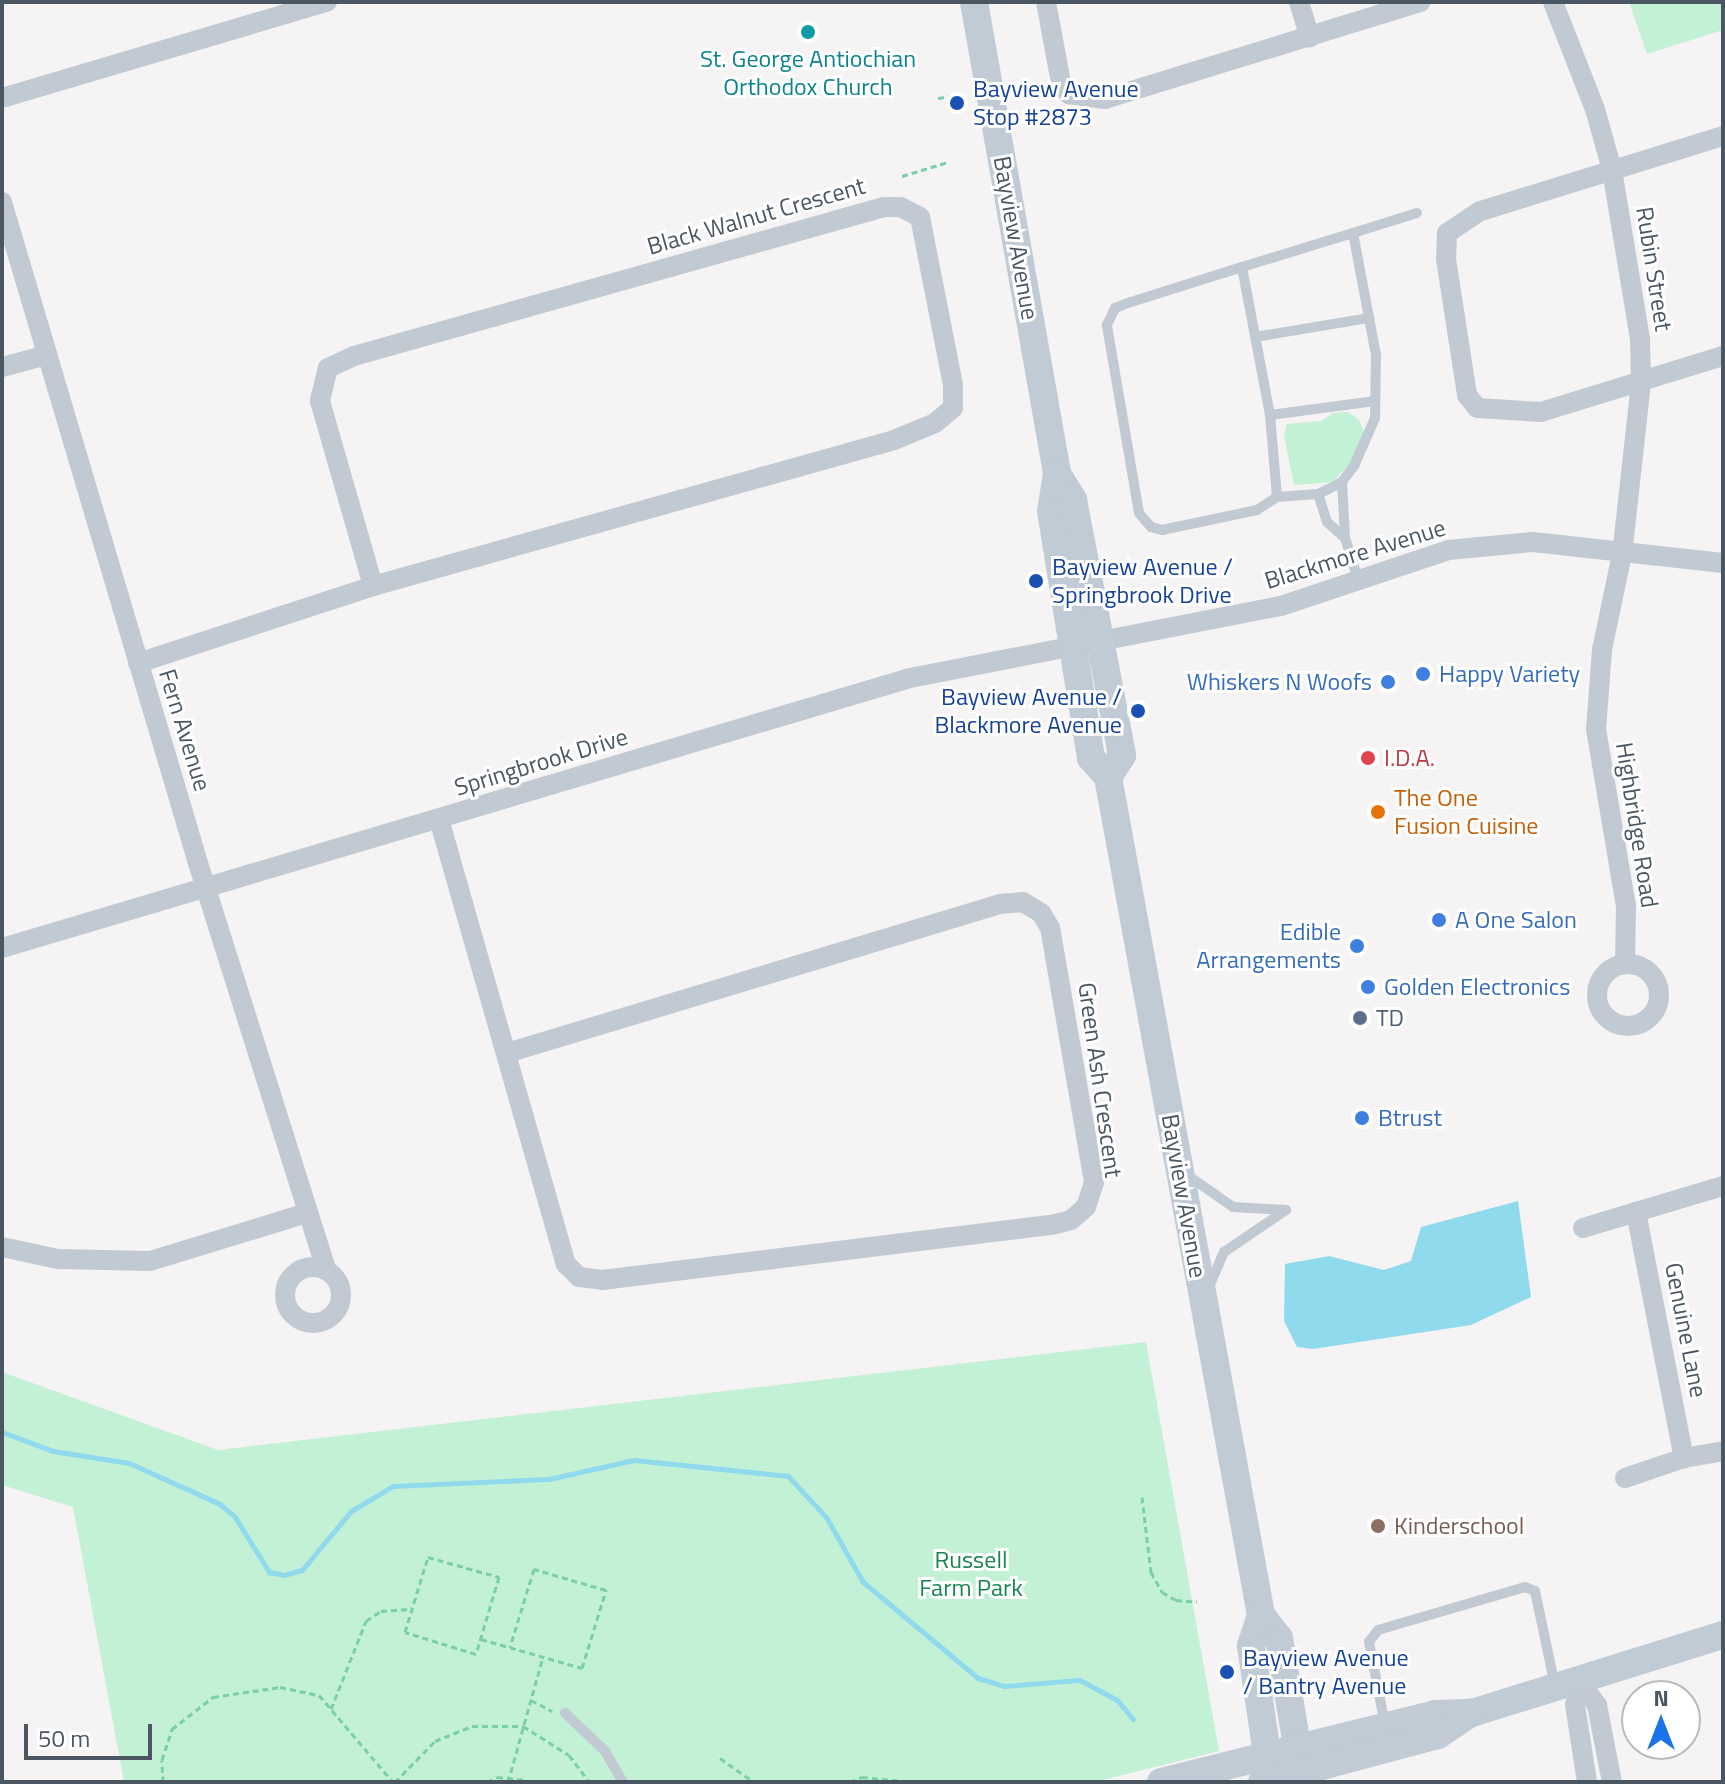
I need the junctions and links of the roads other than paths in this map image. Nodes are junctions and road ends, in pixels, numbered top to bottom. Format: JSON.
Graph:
{"nodes":[{"id":1,"x":327,"y":2,"type":"edge"},
{"id":2,"x":974,"y":2,"type":"edge"},
{"id":3,"x":1046,"y":2,"type":"edge"},
{"id":4,"x":1299,"y":2,"type":"edge"},
{"id":5,"x":1420,"y":2,"type":"edge"},
{"id":6,"x":1553,"y":2,"type":"edge"},
{"id":7,"x":1310,"y":37,"type":"junction"},
{"id":8,"x":2,"y":98,"type":"edge"},
{"id":9,"x":1723,"y":136,"type":"edge"},
{"id":10,"x":1612,"y":170,"type":"junction"},
{"id":11,"x":2,"y":202,"type":"edge"},
{"id":12,"x":1417,"y":213,"type":"dead end"},
{"id":13,"x":1353,"y":233,"type":"junction"},
{"id":14,"x":1242,"y":267,"type":"junction"},
{"id":15,"x":1369,"y":318,"type":"junction"},
{"id":16,"x":1255,"y":337,"type":"junction"},
{"id":17,"x":47,"y":355,"type":"junction"},
{"id":18,"x":1723,"y":356,"type":"edge"},
{"id":19,"x":2,"y":367,"type":"edge"},
{"id":20,"x":1641,"y":383,"type":"junction"},
{"id":21,"x":1375,"y":401,"type":"junction"},
{"id":22,"x":1270,"y":415,"type":"junction"},
{"id":23,"x":1342,"y":482,"type":"junction"},
{"id":24,"x":1318,"y":494,"type":"junction"},
{"id":25,"x":1277,"y":497,"type":"junction"},
{"id":26,"x":1345,"y":538,"type":"junction"},
{"id":27,"x":1622,"y":554,"type":"junction"},
{"id":28,"x":1723,"y":563,"type":"edge"},
{"id":29,"x":1358,"y":579,"type":"junction"},
{"id":30,"x":373,"y":586,"type":"junction"},
{"id":31,"x":1085,"y":642,"type":"junction"},
{"id":32,"x":138,"y":663,"type":"junction"},
{"id":33,"x":439,"y":819,"type":"junction"},
{"id":34,"x":206,"y":889,"type":"junction"},
{"id":35,"x":2,"y":948,"type":"edge"},
{"id":36,"x":1625,"y":964,"type":"dead end"},
{"id":37,"x":507,"y":1053,"type":"junction"},
{"id":38,"x":1179,"y":1168,"type":"junction"},
{"id":39,"x":1723,"y":1186,"type":"edge"},
{"id":40,"x":1636,"y":1212,"type":"junction"},
{"id":41,"x":307,"y":1213,"type":"junction"},
{"id":42,"x":1583,"y":1228,"type":"dead end"},
{"id":43,"x":2,"y":1247,"type":"edge"},
{"id":44,"x":326,"y":1270,"type":"dead end"},
{"id":45,"x":1203,"y":1300,"type":"junction"},
{"id":46,"x":1723,"y":1451,"type":"edge"},
{"id":47,"x":1684,"y":1458,"type":"junction"},
{"id":48,"x":1625,"y":1478,"type":"dead end"},
{"id":49,"x":1261,"y":1615,"type":"junction"},
{"id":50,"x":1723,"y":1635,"type":"edge"},
{"id":51,"x":1568,"y":1685,"type":"junction"},
{"id":52,"x":561,"y":1713,"type":"road end"},
{"id":53,"x":1472,"y":1713,"type":"junction"},
{"id":54,"x":1386,"y":1727,"type":"junction"},
{"id":55,"x":1301,"y":1768,"type":"edge"},
{"id":56,"x":1267,"y":1775,"type":"edge"},
{"id":57,"x":623,"y":1782,"type":"edge"},
{"id":58,"x":1161,"y":1782,"type":"edge"},
{"id":59,"x":1587,"y":1782,"type":"edge"},
{"id":60,"x":1612,"y":1782,"type":"edge"}],
"edges":[{"from":1,"to":8,"type":"street"},
{"from":2,"to":31,"type":"main road","name":"Bayview Avenue"},
{"from":3,"to":7,"type":"street"},
{"from":4,"to":7,"type":"street"},
{"from":5,"to":7,"type":"street"},
{"from":6,"to":10,"type":"street","name":"Rubin Street"},
{"from":9,"to":10,"type":"street"},
{"from":10,"to":20,"type":"street","name":"Rubin Street"},
{"from":10,"to":20,"type":"street"},
{"from":11,"to":17,"type":"street","name":"Fern Avenue"},
{"from":12,"to":13,"type":"lane"},
{"from":13,"to":14,"type":"lane"},
{"from":13,"to":15,"type":"lane"},
{"from":14,"to":16,"type":"lane"},
{"from":14,"to":25,"type":"lane"},
{"from":15,"to":16,"type":"lane"},
{"from":15,"to":21,"type":"lane"},
{"from":16,"to":22,"type":"lane"},
{"from":17,"to":19,"type":"street"},
{"from":17,"to":32,"type":"street","name":"Fern Avenue"},
{"from":18,"to":20,"type":"street"},
{"from":20,"to":27,"type":"street","name":"Rubin Street"},
{"from":21,"to":22,"type":"lane"},
{"from":21,"to":23,"type":"lane"},
{"from":22,"to":25,"type":"lane"},
{"from":23,"to":24,"type":"lane"},
{"from":23,"to":26,"type":"lane"},
{"from":24,"to":25,"type":"lane"},
{"from":24,"to":26,"type":"lane"},
{"from":26,"to":29,"type":"lane"},
{"from":27,"to":28,"type":"street","name":"Blackmore Avenue"},
{"from":27,"to":29,"type":"street","name":"Blackmore Avenue"},
{"from":27,"to":36,"type":"street","name":"Highbridge Road"},
{"from":29,"to":31,"type":"street","name":"Blackmore Avenue"},
{"from":30,"to":30,"type":"street","name":"Black Walnut Crescent"},
{"from":30,"to":32,"type":"street","name":"Black Walnut Crescent"},
{"from":31,"to":33,"type":"street","name":"Springbrook Drive"},
{"from":31,"to":38,"type":"main road","name":"Bayview Avenue"},
{"from":32,"to":34,"type":"street","name":"Fern Avenue"},
{"from":33,"to":34,"type":"street","name":"Springbrook Drive"},
{"from":33,"to":37,"type":"street","name":"Green Ash Crescent"},
{"from":34,"to":35,"type":"street","name":"Springbrook Drive"},
{"from":34,"to":41,"type":"street","name":"Fern Avenue"},
{"from":37,"to":37,"type":"street","name":"Green Ash Crescent"},
{"from":38,"to":45,"type":"main road","name":"Bayview Avenue"},
{"from":38,"to":45,"type":"lane"},
{"from":39,"to":40,"type":"street"},
{"from":40,"to":42,"type":"street"},
{"from":40,"to":47,"type":"street","name":"Genuine Lane"},
{"from":41,"to":43,"type":"street"},
{"from":41,"to":44,"type":"street","name":"Fern Avenue"},
{"from":45,"to":49,"type":"main road","name":"Bayview Avenue"},
{"from":46,"to":47,"type":"street"},
{"from":47,"to":48,"type":"street"},
{"from":49,"to":55,"type":"main road","name":"Bayview Avenue"},
{"from":49,"to":56,"type":"main road","name":"Bayview Avenue"},
{"from":50,"to":51,"type":"main road"},
{"from":51,"to":53,"type":"main road"},
{"from":51,"to":54,"type":"lane"},
{"from":51,"to":59,"type":"street"},
{"from":51,"to":60,"type":"street"},
{"from":52,"to":57,"type":"lane"},
{"from":53,"to":54,"type":"main road"},
{"from":53,"to":55,"type":"main road"},
{"from":54,"to":55,"type":"main road"},
{"from":55,"to":56,"type":"main road"},
{"from":56,"to":58,"type":"main road"}]}
